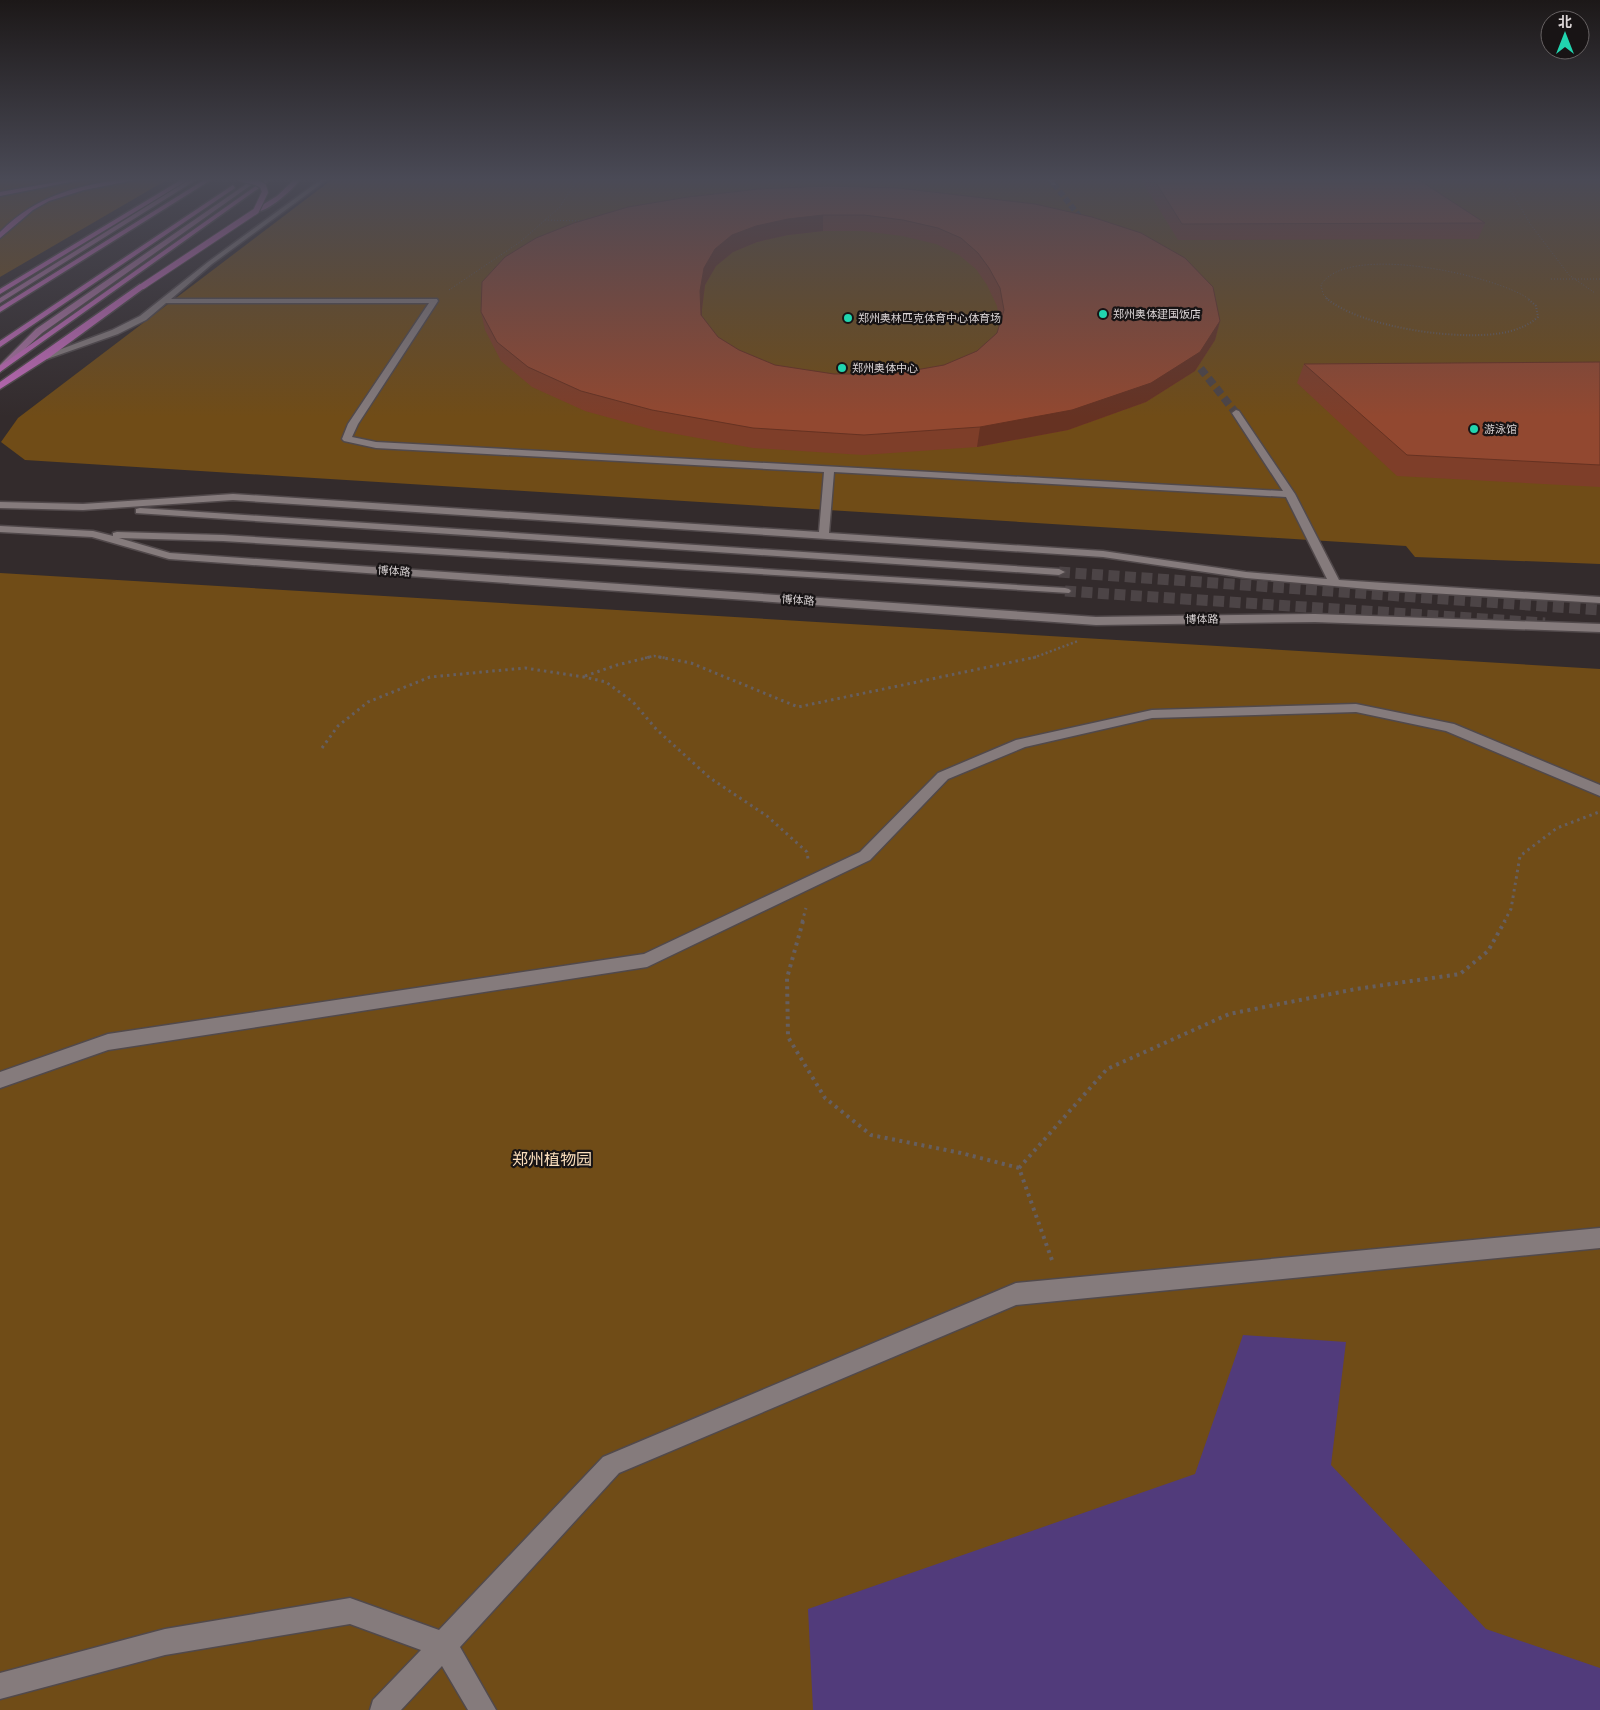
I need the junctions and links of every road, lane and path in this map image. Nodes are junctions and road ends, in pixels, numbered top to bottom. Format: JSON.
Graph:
{"nodes":[{"id":1,"x":56,"y":258,"type":"edge"},
{"id":2,"x":70,"y":258,"type":"edge"},
{"id":3,"x":83,"y":258,"type":"edge"},
{"id":4,"x":129,"y":258,"type":"edge"},
{"id":5,"x":144,"y":258,"type":"edge"},
{"id":6,"x":157,"y":258,"type":"edge"},
{"id":7,"x":185,"y":258,"type":"edge"},
{"id":8,"x":217,"y":258,"type":"edge"},
{"id":9,"x":497,"y":258,"type":"edge"},
{"id":10,"x":1556,"y":258,"type":"edge"},
{"id":11,"x":1575,"y":279,"type":"junction"},
{"id":12,"x":1600,"y":279,"type":"edge"},
{"id":13,"x":1551,"y":280,"type":"dead end"},
{"id":14,"x":0,"y":292,"type":"edge"},
{"id":15,"x":1595,"y":293,"type":"dead end"},
{"id":16,"x":163,"y":301,"type":"junction"},
{"id":17,"x":434,"y":301,"type":"junction"},
{"id":18,"x":0,"y":302,"type":"edge"},
{"id":19,"x":0,"y":310,"type":"edge"},
{"id":20,"x":1365,"y":318,"type":"joint"},
{"id":21,"x":0,"y":345,"type":"edge"},
{"id":22,"x":44,"y":357,"type":"junction"},
{"id":23,"x":0,"y":370,"type":"edge"},
{"id":24,"x":0,"y":386,"type":"edge"},
{"id":25,"x":1236,"y":413,"type":"tunnel mouth"},
{"id":26,"x":829,"y":469,"type":"junction"},
{"id":27,"x":1290,"y":494,"type":"junction"},
{"id":28,"x":0,"y":505,"type":"edge"},
{"id":29,"x":84,"y":507,"type":"junction"},
{"id":30,"x":0,"y":529,"type":"edge"},
{"id":31,"x":93,"y":534,"type":"junction"},
{"id":32,"x":824,"y":536,"type":"junction"},
{"id":33,"x":1059,"y":572,"type":"tunnel mouth"},
{"id":34,"x":1335,"y":583,"type":"junction"},
{"id":35,"x":1065,"y":591,"type":"tunnel mouth"},
{"id":36,"x":1600,"y":600,"type":"edge"},
{"id":37,"x":1090,"y":620,"type":"junction"},
{"id":38,"x":1600,"y":628,"type":"edge"},
{"id":39,"x":584,"y":676,"type":"junction"},
{"id":40,"x":322,"y":748,"type":"dead end"},
{"id":41,"x":1600,"y":790,"type":"edge"},
{"id":42,"x":1600,"y":812,"type":"edge"},
{"id":43,"x":813,"y":881,"type":"junction"},
{"id":44,"x":0,"y":1080,"type":"edge"},
{"id":45,"x":1019,"y":1168,"type":"junction"},
{"id":46,"x":1600,"y":1238,"type":"edge"},
{"id":47,"x":1063,"y":1289,"type":"junction"},
{"id":48,"x":444,"y":1645,"type":"junction"},
{"id":49,"x":0,"y":1686,"type":"edge"},
{"id":50,"x":383,"y":1710,"type":"edge"},
{"id":51,"x":483,"y":1710,"type":"edge"}],
"edges":[{"from":1,"to":14,"type":"highway"},
{"from":2,"to":18,"type":"main road"},
{"from":3,"to":19,"type":"highway"},
{"from":4,"to":21,"type":"highway"},
{"from":5,"to":23,"type":"main road"},
{"from":6,"to":23,"type":"highway"},
{"from":7,"to":22,"type":"highway","bridge":true},
{"from":8,"to":16,"type":"street"},
{"from":9,"to":17,"type":"path"},
{"from":10,"to":11,"type":"path"},
{"from":11,"to":12,"type":"path"},
{"from":11,"to":13,"type":"path"},
{"from":11,"to":15,"type":"path"},
{"from":16,"to":17,"type":"street"},
{"from":16,"to":22,"type":"street"},
{"from":17,"to":26,"type":"street"},
{"from":20,"to":20,"type":"path"},
{"from":22,"to":24,"type":"highway"},
{"from":25,"to":27,"type":"street"},
{"from":26,"to":27,"type":"street"},
{"from":26,"to":32,"type":"street"},
{"from":27,"to":34,"type":"street"},
{"from":28,"to":29,"type":"street"},
{"from":29,"to":32,"type":"street"},
{"from":29,"to":33,"type":"street"},
{"from":30,"to":31,"type":"street","name":"博体路"},
{"from":31,"to":35,"type":"street"},
{"from":31,"to":37,"type":"street","name":"博体路"},
{"from":32,"to":34,"type":"street"},
{"from":34,"to":36,"type":"street"},
{"from":37,"to":38,"type":"street","name":"博体路"},
{"from":37,"to":39,"type":"path"},
{"from":39,"to":40,"type":"path"},
{"from":39,"to":43,"type":"path"},
{"from":41,"to":43,"type":"street"},
{"from":42,"to":45,"type":"path"},
{"from":43,"to":44,"type":"street"},
{"from":43,"to":45,"type":"path"},
{"from":45,"to":47,"type":"path"},
{"from":46,"to":47,"type":"street"},
{"from":47,"to":48,"type":"street"},
{"from":48,"to":49,"type":"street"},
{"from":48,"to":50,"type":"street"},
{"from":48,"to":51,"type":"street"}]}
